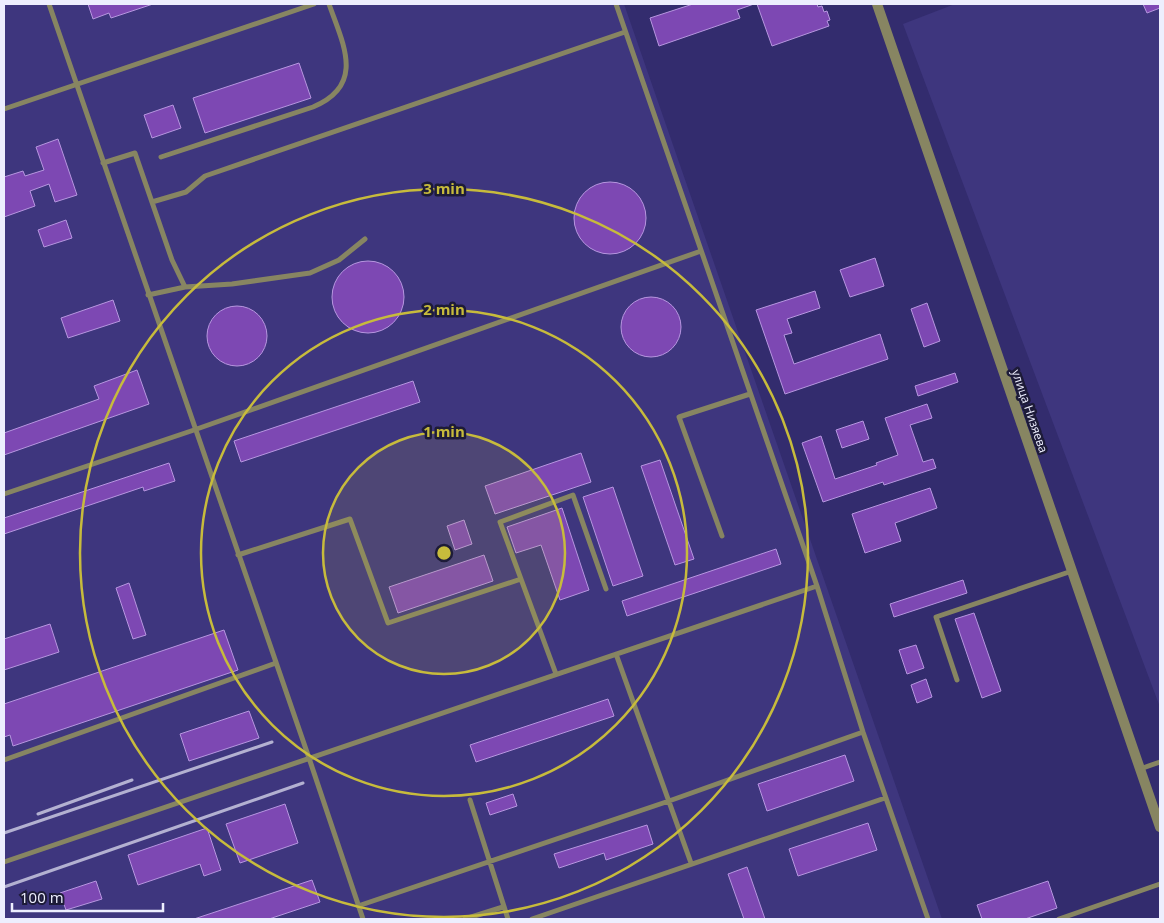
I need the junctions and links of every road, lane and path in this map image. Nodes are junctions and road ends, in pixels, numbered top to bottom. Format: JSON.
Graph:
{"nodes":[{"id":1,"x":49,"y":4,"type":"edge"},
{"id":2,"x":314,"y":4,"type":"edge"},
{"id":3,"x":329,"y":4,"type":"edge"},
{"id":4,"x":616,"y":4,"type":"edge"},
{"id":5,"x":877,"y":4,"type":"edge"},
{"id":6,"x":626,"y":32,"type":"junction"},
{"id":7,"x":76,"y":84,"type":"junction"},
{"id":8,"x":4,"y":109,"type":"edge"},
{"id":9,"x":161,"y":158,"type":"dead end"},
{"id":10,"x":103,"y":163,"type":"junction"},
{"id":11,"x":152,"y":202,"type":"junction"},
{"id":12,"x":365,"y":240,"type":"dead end"},
{"id":13,"x":700,"y":251,"type":"junction"},
{"id":14,"x":185,"y":287,"type":"junction"},
{"id":15,"x":148,"y":295,"type":"junction"},
{"id":16,"x":750,"y":394,"type":"junction"},
{"id":17,"x":194,"y":430,"type":"junction"},
{"id":18,"x":4,"y":494,"type":"edge"},
{"id":19,"x":722,"y":536,"type":"dead end"},
{"id":20,"x":238,"y":555,"type":"junction"},
{"id":21,"x":1072,"y":571,"type":"junction"},
{"id":22,"x":521,"y":579,"type":"junction"},
{"id":23,"x":817,"y":586,"type":"junction"},
{"id":24,"x":606,"y":590,"type":"dead end"},
{"id":25,"x":616,"y":654,"type":"junction"},
{"id":26,"x":276,"y":663,"type":"junction"},
{"id":27,"x":556,"y":674,"type":"junction"},
{"id":28,"x":957,"y":680,"type":"dead end"},
{"id":29,"x":863,"y":732,"type":"junction"},
{"id":30,"x":309,"y":758,"type":"junction"},
{"id":31,"x":4,"y":760,"type":"edge"},
{"id":32,"x":1160,"y":762,"type":"edge"},
{"id":33,"x":1140,"y":769,"type":"junction"},
{"id":34,"x":885,"y":798,"type":"junction"},
{"id":35,"x":470,"y":800,"type":"dead end"},
{"id":36,"x":669,"y":801,"type":"junction"},
{"id":37,"x":1160,"y":827,"type":"edge"},
{"id":38,"x":4,"y":862,"type":"edge"},
{"id":39,"x":490,"y":862,"type":"junction"},
{"id":40,"x":691,"y":864,"type":"junction"},
{"id":41,"x":1160,"y":884,"type":"edge"},
{"id":42,"x":358,"y":906,"type":"junction"},
{"id":43,"x":503,"y":907,"type":"junction"},
{"id":44,"x":362,"y":919,"type":"edge"},
{"id":45,"x":465,"y":919,"type":"edge"},
{"id":46,"x":508,"y":919,"type":"edge"},
{"id":47,"x":532,"y":919,"type":"edge"},
{"id":48,"x":928,"y":919,"type":"edge"},
{"id":49,"x":1059,"y":919,"type":"edge"}],
"edges":[{"from":1,"to":7,"type":"lane"},
{"from":2,"to":7,"type":"lane"},
{"from":3,"to":9,"type":"lane"},
{"from":4,"to":6,"type":"lane"},
{"from":5,"to":21,"type":"street","name":"улица Низяева"},
{"from":6,"to":11,"type":"lane"},
{"from":6,"to":13,"type":"lane"},
{"from":7,"to":8,"type":"lane"},
{"from":7,"to":10,"type":"lane"},
{"from":10,"to":11,"type":"lane"},
{"from":10,"to":15,"type":"lane"},
{"from":11,"to":14,"type":"lane"},
{"from":12,"to":14,"type":"lane"},
{"from":13,"to":16,"type":"lane"},
{"from":13,"to":17,"type":"lane"},
{"from":14,"to":15,"type":"lane"},
{"from":15,"to":17,"type":"lane"},
{"from":16,"to":19,"type":"lane"},
{"from":16,"to":23,"type":"lane"},
{"from":17,"to":18,"type":"lane"},
{"from":17,"to":20,"type":"lane"},
{"from":20,"to":22,"type":"lane"},
{"from":20,"to":26,"type":"lane"},
{"from":21,"to":28,"type":"lane"},
{"from":21,"to":33,"type":"street","name":"улица Низяева"},
{"from":22,"to":24,"type":"lane"},
{"from":22,"to":27,"type":"lane"},
{"from":23,"to":25,"type":"lane"},
{"from":23,"to":29,"type":"lane"},
{"from":25,"to":27,"type":"lane"},
{"from":25,"to":36,"type":"lane"},
{"from":26,"to":30,"type":"lane"},
{"from":26,"to":31,"type":"lane"},
{"from":27,"to":30,"type":"lane"},
{"from":29,"to":34,"type":"lane"},
{"from":29,"to":36,"type":"lane"},
{"from":30,"to":38,"type":"lane"},
{"from":30,"to":42,"type":"lane"},
{"from":32,"to":33,"type":"lane"},
{"from":33,"to":37,"type":"street","name":"улица Низяева"},
{"from":34,"to":40,"type":"lane"},
{"from":34,"to":48,"type":"lane"},
{"from":35,"to":39,"type":"lane"},
{"from":36,"to":39,"type":"lane"},
{"from":36,"to":40,"type":"lane"},
{"from":39,"to":42,"type":"lane"},
{"from":39,"to":43,"type":"lane"},
{"from":40,"to":47,"type":"lane"},
{"from":41,"to":49,"type":"lane"},
{"from":42,"to":44,"type":"lane"},
{"from":43,"to":45,"type":"lane"},
{"from":43,"to":46,"type":"lane"}]}
